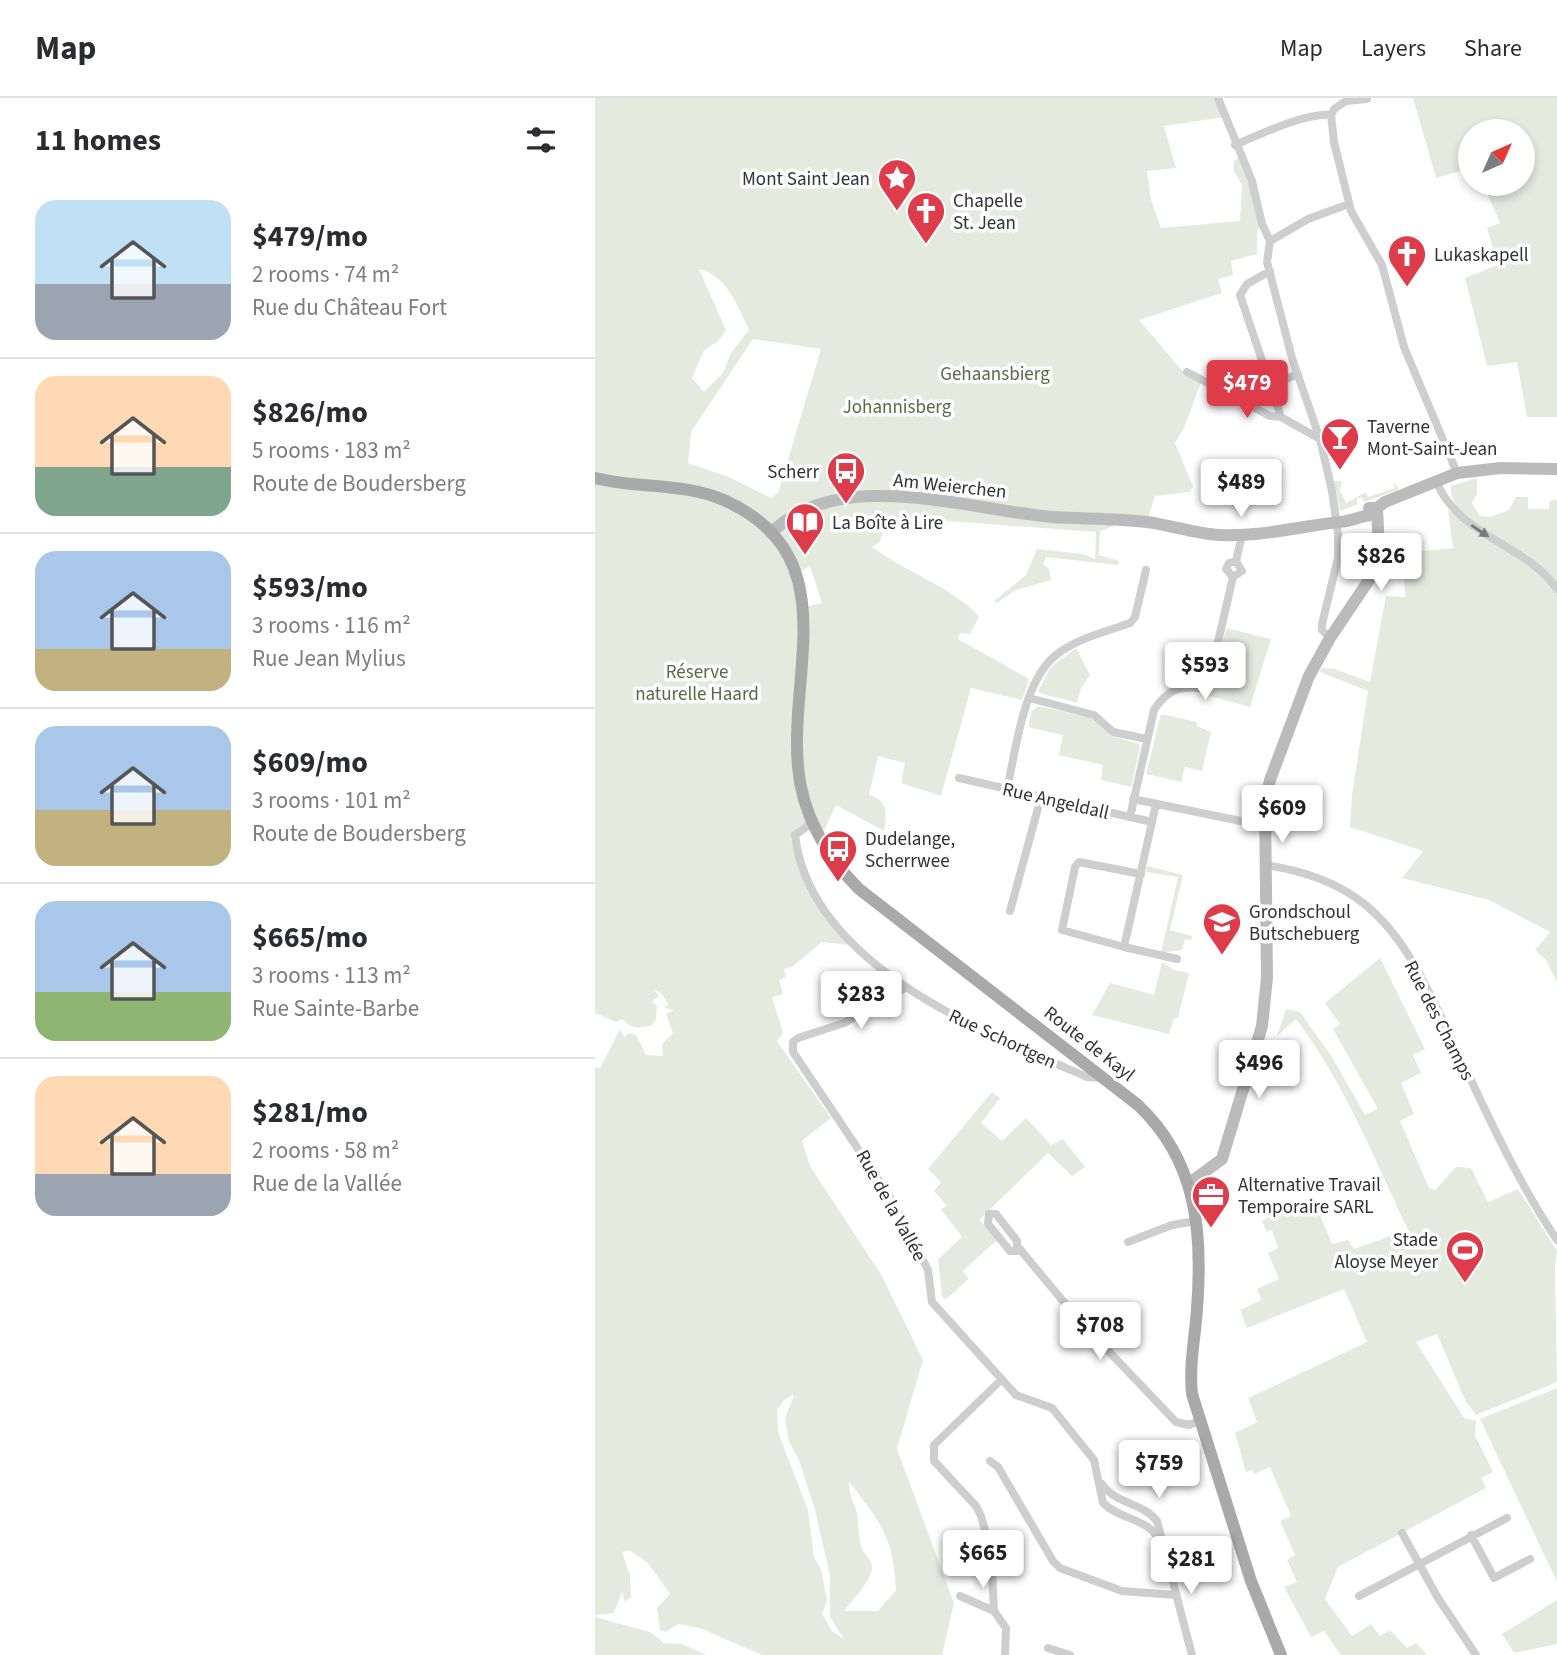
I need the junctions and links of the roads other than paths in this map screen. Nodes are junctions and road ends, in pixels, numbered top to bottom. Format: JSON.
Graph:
{"nodes":[{"id":1,"x":1218,"y":98,"type":"edge"},
{"id":2,"x":1367,"y":99,"type":"edge"},
{"id":3,"x":1331,"y":116,"type":"junction"},
{"id":4,"x":1235,"y":145,"type":"junction"},
{"id":5,"x":1349,"y":205,"type":"junction"},
{"id":6,"x":1271,"y":241,"type":"junction"},
{"id":7,"x":1270,"y":271,"type":"junction"},
{"id":8,"x":1187,"y":372,"type":"dead end"},
{"id":9,"x":1298,"y":374,"type":"junction"},
{"id":10,"x":1270,"y":386,"type":"junction"},
{"id":11,"x":1281,"y":417,"type":"junction"},
{"id":12,"x":1320,"y":439,"type":"junction"},
{"id":13,"x":1557,"y":468,"type":"edge"},
{"id":14,"x":1457,"y":474,"type":"junction"},
{"id":15,"x":595,"y":478,"type":"edge"},
{"id":16,"x":1436,"y":481,"type":"junction"},
{"id":17,"x":1377,"y":511,"type":"junction"},
{"id":18,"x":1337,"y":521,"type":"junction"},
{"id":19,"x":771,"y":533,"type":"junction"},
{"id":20,"x":1243,"y":535,"type":"junction"},
{"id":21,"x":1146,"y":570,"type":"dead end"},
{"id":22,"x":1557,"y":589,"type":"edge"},
{"id":23,"x":1330,"y":638,"type":"junction"},
{"id":24,"x":1029,"y":698,"type":"junction"},
{"id":25,"x":1147,"y":739,"type":"junction"},
{"id":26,"x":959,"y":778,"type":"dead end"},
{"id":27,"x":1007,"y":789,"type":"junction"},
{"id":28,"x":1041,"y":797,"type":"junction"},
{"id":29,"x":1133,"y":799,"type":"junction"},
{"id":30,"x":1156,"y":804,"type":"junction"},
{"id":31,"x":1130,"y":817,"type":"junction"},
{"id":32,"x":1152,"y":822,"type":"junction"},
{"id":33,"x":812,"y":823,"type":"junction"},
{"id":34,"x":1265,"y":826,"type":"junction"},
{"id":35,"x":1265,"y":865,"type":"junction"},
{"id":36,"x":1140,"y":874,"type":"junction"},
{"id":37,"x":1010,"y":911,"type":"dead end"},
{"id":38,"x":1124,"y":947,"type":"junction"},
{"id":39,"x":1177,"y":960,"type":"dead end"},
{"id":40,"x":905,"y":988,"type":"junction"},
{"id":41,"x":1104,"y":1079,"type":"junction"},
{"id":42,"x":1197,"y":1187,"type":"junction"},
{"id":43,"x":1196,"y":1221,"type":"junction"},
{"id":44,"x":1557,"y":1240,"type":"edge"},
{"id":45,"x":1128,"y":1242,"type":"dead end"},
{"id":46,"x":1019,"y":1248,"type":"junction"},
{"id":47,"x":1002,"y":1379,"type":"junction"},
{"id":48,"x":1199,"y":1421,"type":"junction"},
{"id":49,"x":989,"y":1461,"type":"dead end"},
{"id":50,"x":1098,"y":1479,"type":"junction"},
{"id":51,"x":1111,"y":1494,"type":"junction"},
{"id":52,"x":1103,"y":1503,"type":"junction"},
{"id":53,"x":1145,"y":1509,"type":"junction"},
{"id":54,"x":1507,"y":1518,"type":"dead end"},
{"id":55,"x":1142,"y":1523,"type":"junction"},
{"id":56,"x":1402,"y":1533,"type":"dead end"},
{"id":57,"x":1471,"y":1535,"type":"junction"},
{"id":58,"x":1163,"y":1545,"type":"junction"},
{"id":59,"x":1530,"y":1559,"type":"dead end"},
{"id":60,"x":1418,"y":1563,"type":"junction"},
{"id":61,"x":1175,"y":1595,"type":"junction"},
{"id":62,"x":960,"y":1596,"type":"dead end"},
{"id":63,"x":1360,"y":1596,"type":"dead end"},
{"id":64,"x":994,"y":1611,"type":"junction"},
{"id":65,"x":1048,"y":1648,"type":"dead end"},
{"id":66,"x":1005,"y":1655,"type":"edge"},
{"id":67,"x":1070,"y":1655,"type":"edge"},
{"id":68,"x":1192,"y":1655,"type":"edge"},
{"id":69,"x":1282,"y":1655,"type":"edge"},
{"id":70,"x":1476,"y":1655,"type":"edge"}],
"edges":[{"from":1,"to":4,"type":"street"},
{"from":2,"to":3,"type":"street"},
{"from":3,"to":4,"type":"street"},
{"from":3,"to":5,"type":"street"},
{"from":4,"to":6,"type":"street"},
{"from":5,"to":6,"type":"street"},
{"from":5,"to":14,"type":"street"},
{"from":6,"to":7,"type":"street"},
{"from":7,"to":9,"type":"street"},
{"from":7,"to":10,"type":"street"},
{"from":8,"to":11,"type":"street"},
{"from":9,"to":10,"type":"street"},
{"from":9,"to":12,"type":"street"},
{"from":10,"to":11,"type":"street"},
{"from":11,"to":12,"type":"street"},
{"from":12,"to":18,"type":"street"},
{"from":13,"to":14,"type":"main road"},
{"from":14,"to":16,"type":"main road"},
{"from":15,"to":19,"type":"main road","name":"Route de Kayl"},
{"from":16,"to":17,"type":"main road"},
{"from":16,"to":22,"type":"street","one_way":true},
{"from":17,"to":18,"type":"main road"},
{"from":17,"to":23,"type":"main road"},
{"from":18,"to":20,"type":"main road"},
{"from":18,"to":23,"type":"street"},
{"from":19,"to":20,"type":"main road","name":"Am Weierchen"},
{"from":19,"to":33,"type":"main road","name":"Route de Kayl"},
{"from":20,"to":25,"type":"street"},
{"from":21,"to":24,"type":"street"},
{"from":23,"to":34,"type":"main road"},
{"from":24,"to":25,"type":"street"},
{"from":24,"to":27,"type":"street"},
{"from":25,"to":29,"type":"street"},
{"from":26,"to":27,"type":"street","name":"Rue Angeldall"},
{"from":27,"to":28,"type":"street","name":"Rue Angeldall"},
{"from":28,"to":31,"type":"street","name":"Rue Angeldall"},
{"from":28,"to":37,"type":"street"},
{"from":29,"to":30,"type":"street","name":"Rue Angeldall"},
{"from":29,"to":31,"type":"street"},
{"from":30,"to":32,"type":"street"},
{"from":30,"to":34,"type":"street","name":"Rue Angeldall"},
{"from":31,"to":32,"type":"street","name":"Rue Angeldall"},
{"from":32,"to":36,"type":"street"},
{"from":33,"to":40,"type":"street","name":"Rue Schortgen"},
{"from":33,"to":41,"type":"main road","name":"Route de Kayl"},
{"from":34,"to":35,"type":"main road"},
{"from":35,"to":42,"type":"main road"},
{"from":35,"to":44,"type":"street","name":"Rue des Champs"},
{"from":36,"to":38,"type":"street"},
{"from":36,"to":38,"type":"street"},
{"from":38,"to":39,"type":"street"},
{"from":40,"to":41,"type":"street","name":"Rue Schortgen"},
{"from":40,"to":47,"type":"street","name":"Rue de la Vallée"},
{"from":41,"to":42,"type":"main road","name":"Route de Kayl"},
{"from":42,"to":43,"type":"main road","name":"Route de Kayl"},
{"from":43,"to":45,"type":"street"},
{"from":43,"to":48,"type":"main road","name":"Route de Kayl"},
{"from":46,"to":46,"type":"street"},
{"from":46,"to":48,"type":"street"},
{"from":47,"to":50,"type":"street","name":"Rue de la Vallée"},
{"from":47,"to":64,"type":"street"},
{"from":48,"to":69,"type":"main road","name":"Route de Kayl"},
{"from":49,"to":61,"type":"street"},
{"from":50,"to":51,"type":"street","name":"Rue de la Vallée"},
{"from":50,"to":52,"type":"street","name":"Rue de la Vallée"},
{"from":51,"to":52,"type":"street"},
{"from":51,"to":53,"type":"street","name":"Rue de la Vallée"},
{"from":52,"to":55,"type":"street"},
{"from":53,"to":55,"type":"street"},
{"from":53,"to":58,"type":"street"},
{"from":54,"to":57,"type":"street"},
{"from":55,"to":58,"type":"street"},
{"from":56,"to":60,"type":"street"},
{"from":57,"to":59,"type":"street"},
{"from":57,"to":60,"type":"street"},
{"from":58,"to":61,"type":"street"},
{"from":60,"to":63,"type":"street"},
{"from":60,"to":70,"type":"street"},
{"from":61,"to":68,"type":"street"},
{"from":62,"to":64,"type":"street"},
{"from":64,"to":66,"type":"street"},
{"from":65,"to":67,"type":"street"}]}
